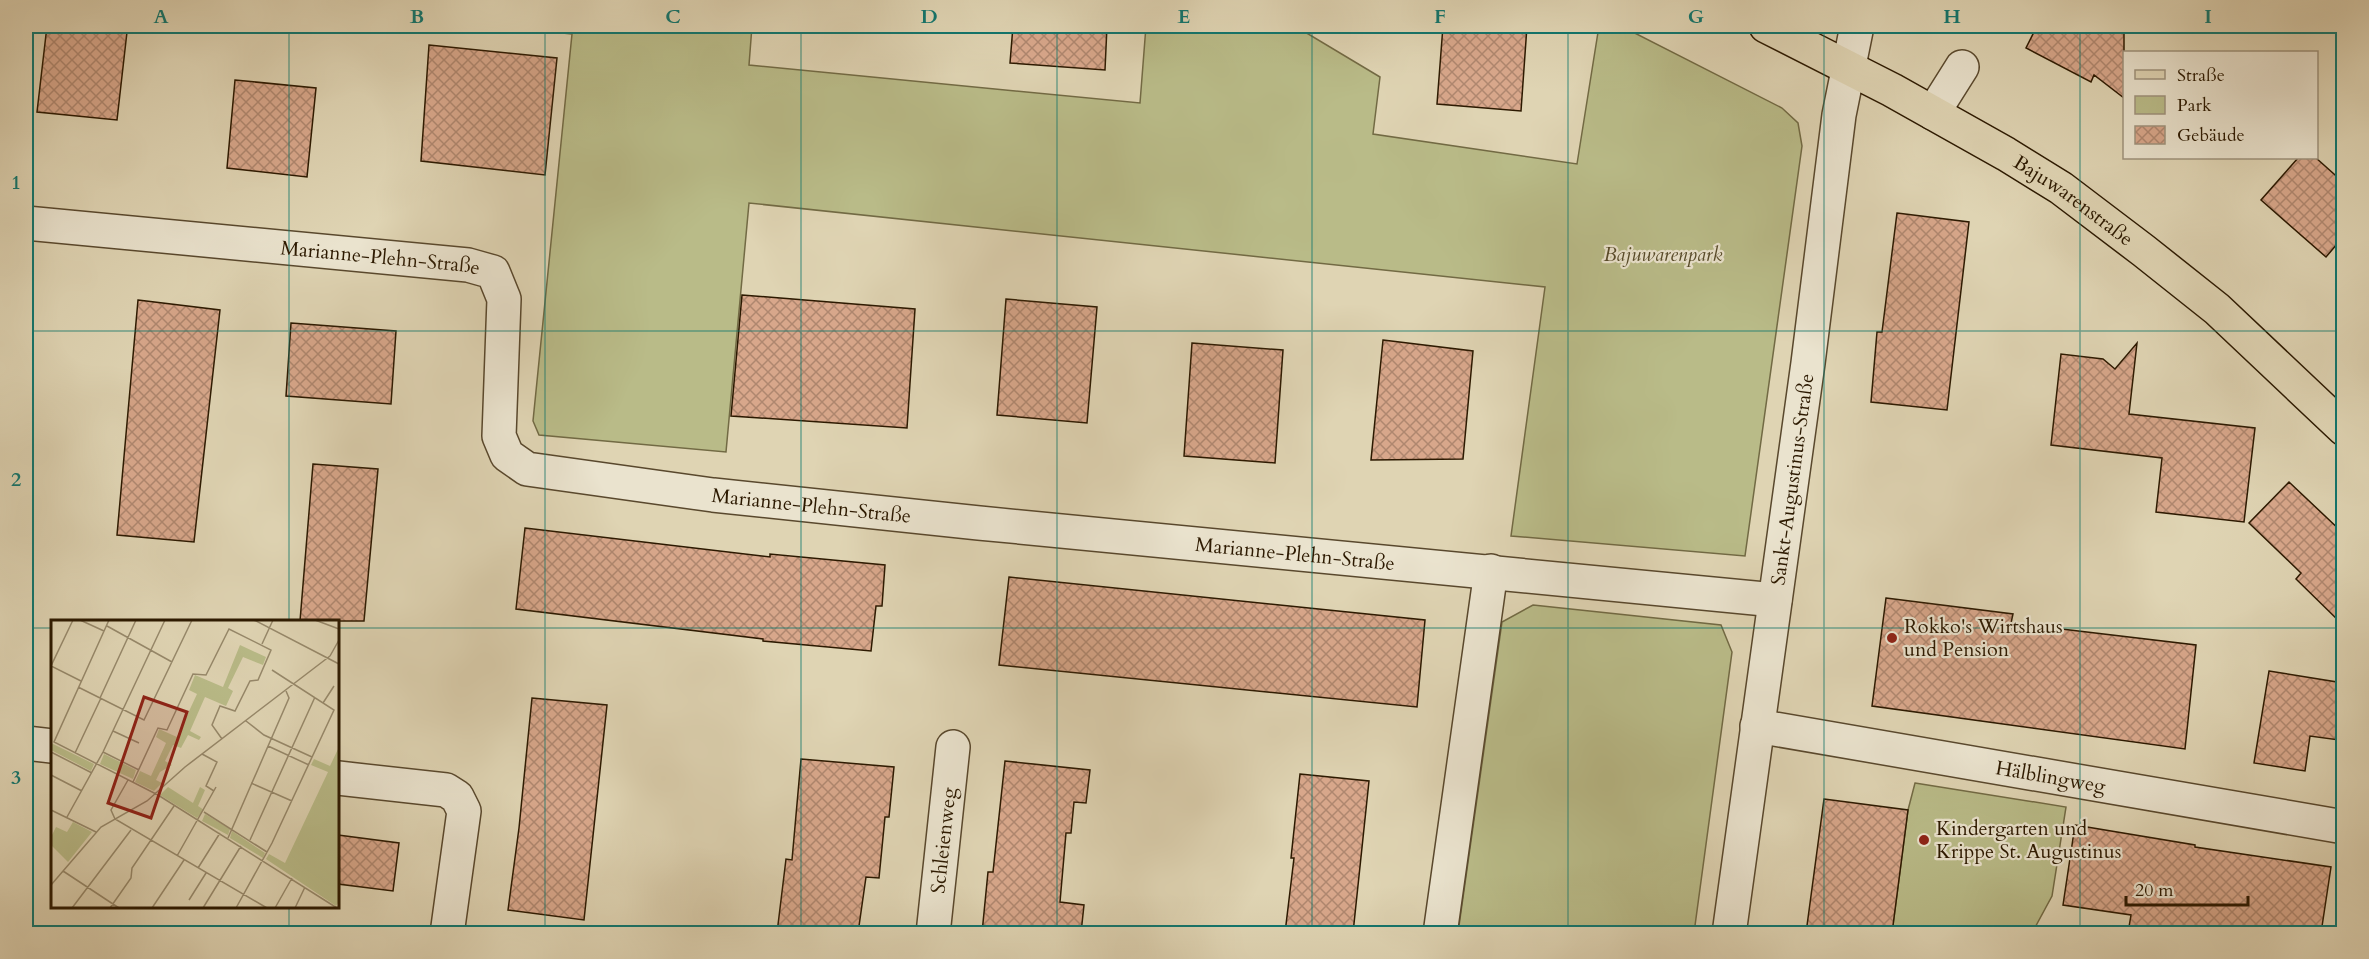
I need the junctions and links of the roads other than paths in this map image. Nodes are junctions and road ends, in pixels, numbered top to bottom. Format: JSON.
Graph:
{"nodes":[{"id":1,"x":1766,"y":26,"type":"edge"},
{"id":2,"x":1857,"y":26,"type":"edge"},
{"id":3,"x":1849,"y":67,"type":"junction"},
{"id":4,"x":1962,"y":67,"type":"dead end"},
{"id":5,"x":1933,"y":113,"type":"junction"},
{"id":6,"x":26,"y":223,"type":"edge"},
{"id":7,"x":2343,"y":429,"type":"edge"},
{"id":8,"x":1491,"y":572,"type":"junction"},
{"id":9,"x":1775,"y":600,"type":"junction"},
{"id":10,"x":1757,"y":726,"type":"junction"},
{"id":11,"x":26,"y":743,"type":"edge"},
{"id":12,"x":51,"y":746,"type":"edge"},
{"id":13,"x":953,"y":747,"type":"dead end"},
{"id":14,"x":339,"y":778,"type":"edge"},
{"id":15,"x":2343,"y":827,"type":"edge"},
{"id":16,"x":447,"y":933,"type":"edge"},
{"id":17,"x":933,"y":933,"type":"edge"},
{"id":18,"x":1440,"y":933,"type":"edge"},
{"id":19,"x":1728,"y":933,"type":"edge"}],
"edges":[{"from":1,"to":3,"type":"main road","name":"Bajuwarenstraße"},
{"from":2,"to":3,"type":"street","name":"Sankt-Augustinus-Straße"},
{"from":3,"to":5,"type":"main road","name":"Bajuwarenstraße"},
{"from":3,"to":9,"type":"street","name":"Sankt-Augustinus-Straße"},
{"from":4,"to":5,"type":"street"},
{"from":5,"to":7,"type":"main road","name":"Bajuwarenstraße"},
{"from":6,"to":8,"type":"street","name":"Marianne-Plehn-Straße"},
{"from":8,"to":9,"type":"street","name":"Marianne-Plehn-Straße"},
{"from":8,"to":18,"type":"street"},
{"from":9,"to":10,"type":"street","name":"Sankt-Augustinus-Straße"},
{"from":10,"to":15,"type":"street","name":"Hälblingweg"},
{"from":10,"to":19,"type":"street","name":"Sankt-Augustinus-Straße"},
{"from":11,"to":12,"type":"street"},
{"from":13,"to":17,"type":"street","name":"Schleienweg"},
{"from":14,"to":16,"type":"street"}]}
